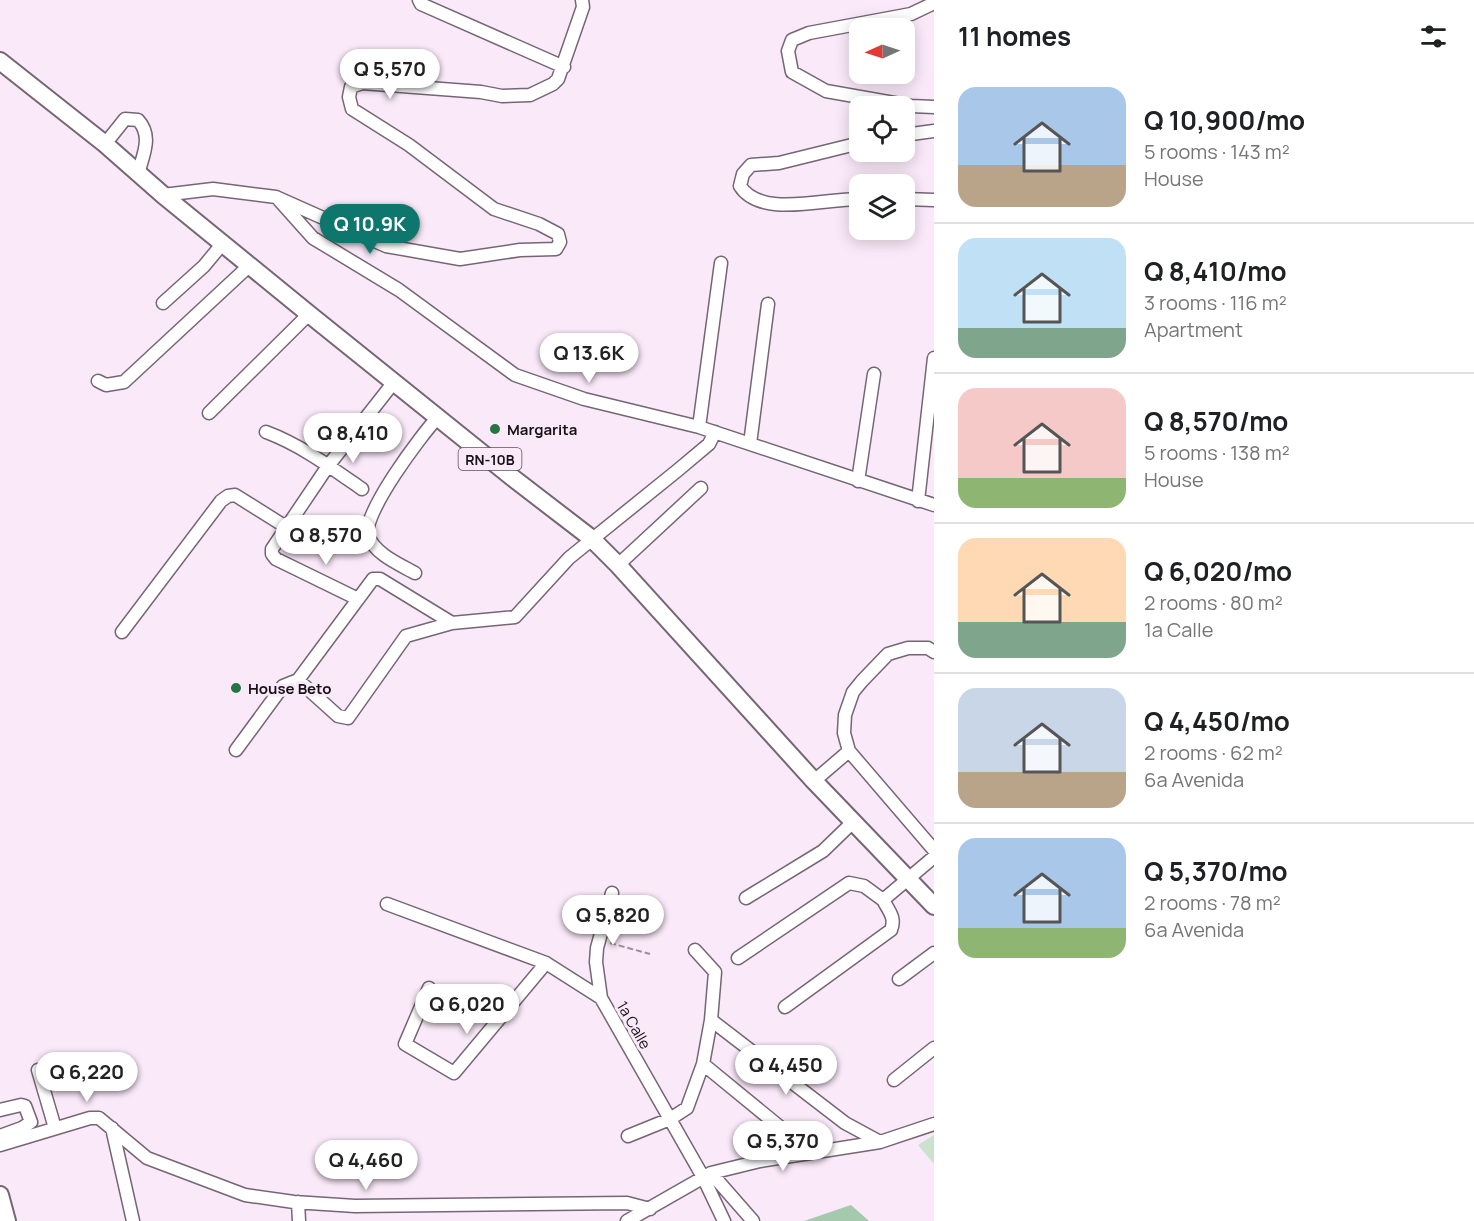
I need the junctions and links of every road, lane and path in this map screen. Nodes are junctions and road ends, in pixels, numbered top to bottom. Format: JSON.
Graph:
{"nodes":[{"id":1,"x":419,"y":0,"type":"edge"},
{"id":2,"x":582,"y":0,"type":"edge"},
{"id":3,"x":934,"y":3,"type":"edge"},
{"id":4,"x":0,"y":60,"type":"edge"},
{"id":5,"x":564,"y":67,"type":"junction"},
{"id":6,"x":934,"y":107,"type":"edge"},
{"id":7,"x":934,"y":131,"type":"edge"},
{"id":8,"x":915,"y":134,"type":"edge"},
{"id":9,"x":105,"y":144,"type":"junction"},
{"id":10,"x":849,"y":146,"type":"edge"},
{"id":11,"x":138,"y":174,"type":"junction"},
{"id":12,"x":163,"y":195,"type":"junction"},
{"id":13,"x":276,"y":197,"type":"junction"},
{"id":14,"x":849,"y":198,"type":"edge"},
{"id":15,"x":915,"y":199,"type":"edge"},
{"id":16,"x":934,"y":200,"type":"edge"},
{"id":17,"x":222,"y":243,"type":"junction"},
{"id":18,"x":721,"y":263,"type":"dead end"},
{"id":19,"x":250,"y":265,"type":"junction"},
{"id":20,"x":163,"y":303,"type":"dead end"},
{"id":21,"x":768,"y":304,"type":"dead end"},
{"id":22,"x":309,"y":314,"type":"junction"},
{"id":23,"x":934,"y":358,"type":"edge"},
{"id":24,"x":874,"y":374,"type":"dead end"},
{"id":25,"x":98,"y":381,"type":"dead end"},
{"id":26,"x":394,"y":382,"type":"junction"},
{"id":27,"x":209,"y":413,"type":"dead end"},
{"id":28,"x":438,"y":417,"type":"junction"},
{"id":29,"x":699,"y":427,"type":"junction"},
{"id":30,"x":267,"y":432,"type":"dead end"},
{"id":31,"x":716,"y":432,"type":"junction"},
{"id":32,"x":750,"y":444,"type":"junction"},
{"id":33,"x":328,"y":466,"type":"junction"},
{"id":34,"x":858,"y":481,"type":"junction"},
{"id":35,"x":701,"y":488,"type":"dead end"},
{"id":36,"x":362,"y":489,"type":"dead end"},
{"id":37,"x":918,"y":501,"type":"junction"},
{"id":38,"x":934,"y":505,"type":"edge"},
{"id":39,"x":286,"y":527,"type":"junction"},
{"id":40,"x":591,"y":538,"type":"junction"},
{"id":41,"x":618,"y":565,"type":"junction"},
{"id":42,"x":415,"y":573,"type":"dead end"},
{"id":43,"x":358,"y":599,"type":"junction"},
{"id":44,"x":452,"y":623,"type":"junction"},
{"id":45,"x":122,"y":632,"type":"dead end"},
{"id":46,"x":934,"y":651,"type":"edge"},
{"id":47,"x":298,"y":680,"type":"junction"},
{"id":48,"x":236,"y":750,"type":"dead end"},
{"id":49,"x":849,"y":751,"type":"junction"},
{"id":50,"x":814,"y":781,"type":"junction"},
{"id":51,"x":853,"y":822,"type":"junction"},
{"id":52,"x":934,"y":850,"type":"edge"},
{"id":53,"x":934,"y":857,"type":"edge"},
{"id":54,"x":907,"y":878,"type":"junction"},
{"id":55,"x":612,"y":893,"type":"dead end"},
{"id":56,"x":746,"y":898,"type":"dead end"},
{"id":57,"x":883,"y":900,"type":"junction"},
{"id":58,"x":387,"y":904,"type":"dead end"},
{"id":59,"x":934,"y":906,"type":"edge"},
{"id":60,"x":599,"y":940,"type":"junction"},
{"id":61,"x":695,"y":950,"type":"dead end"},
{"id":62,"x":934,"y":953,"type":"edge"},
{"id":63,"x":651,"y":954,"type":"dead end"},
{"id":64,"x":738,"y":958,"type":"dead end"},
{"id":65,"x":546,"y":963,"type":"junction"},
{"id":66,"x":899,"y":979,"type":"dead end"},
{"id":67,"x":429,"y":988,"type":"dead end"},
{"id":68,"x":601,"y":998,"type":"junction"},
{"id":69,"x":785,"y":1007,"type":"dead end"},
{"id":70,"x":711,"y":1020,"type":"junction"},
{"id":71,"x":934,"y":1048,"type":"edge"},
{"id":72,"x":704,"y":1064,"type":"junction"},
{"id":73,"x":38,"y":1070,"type":"dead end"},
{"id":74,"x":894,"y":1080,"type":"dead end"},
{"id":75,"x":0,"y":1110,"type":"edge"},
{"id":76,"x":670,"y":1119,"type":"junction"},
{"id":77,"x":934,"y":1124,"type":"edge"},
{"id":78,"x":56,"y":1128,"type":"junction"},
{"id":79,"x":112,"y":1128,"type":"junction"},
{"id":80,"x":0,"y":1136,"type":"edge"},
{"id":81,"x":628,"y":1136,"type":"dead end"},
{"id":82,"x":880,"y":1142,"type":"junction"},
{"id":83,"x":0,"y":1145,"type":"edge"},
{"id":84,"x":808,"y":1153,"type":"junction"},
{"id":85,"x":707,"y":1175,"type":"junction"},
{"id":86,"x":0,"y":1195,"type":"edge"},
{"id":87,"x":298,"y":1202,"type":"junction"},
{"id":88,"x":650,"y":1209,"type":"junction"},
{"id":89,"x":7,"y":1221,"type":"edge"},
{"id":90,"x":133,"y":1221,"type":"edge"},
{"id":91,"x":299,"y":1221,"type":"edge"},
{"id":92,"x":627,"y":1221,"type":"edge"},
{"id":93,"x":724,"y":1221,"type":"edge"},
{"id":94,"x":753,"y":1221,"type":"edge"}],
"edges":[{"from":1,"to":5,"type":"street"},
{"from":2,"to":5,"type":"street"},
{"from":3,"to":6,"type":"street"},
{"from":4,"to":9,"type":"main road","number":"RN-10B"},
{"from":5,"to":13,"type":"street"},
{"from":7,"to":8,"type":"street"},
{"from":9,"to":11,"type":"main road","number":"RN-10B"},
{"from":9,"to":11,"type":"street"},
{"from":10,"to":14,"type":"street"},
{"from":11,"to":12,"type":"main road","number":"RN-10B"},
{"from":12,"to":13,"type":"street"},
{"from":12,"to":17,"type":"main road","number":"RN-10B"},
{"from":13,"to":29,"type":"street"},
{"from":15,"to":16,"type":"street"},
{"from":17,"to":19,"type":"main road","number":"RN-10B"},
{"from":17,"to":20,"type":"street"},
{"from":18,"to":29,"type":"street"},
{"from":19,"to":22,"type":"main road","number":"RN-10B"},
{"from":19,"to":25,"type":"street"},
{"from":21,"to":32,"type":"street"},
{"from":22,"to":26,"type":"main road","number":"RN-10B"},
{"from":22,"to":27,"type":"street"},
{"from":23,"to":37,"type":"street"},
{"from":24,"to":34,"type":"street"},
{"from":26,"to":28,"type":"main road","number":"RN-10B"},
{"from":26,"to":33,"type":"street"},
{"from":28,"to":40,"type":"main road","number":"RN-10B"},
{"from":28,"to":42,"type":"street"},
{"from":29,"to":31,"type":"street"},
{"from":30,"to":33,"type":"street"},
{"from":31,"to":32,"type":"street"},
{"from":31,"to":40,"type":"street"},
{"from":32,"to":34,"type":"street"},
{"from":33,"to":36,"type":"street"},
{"from":33,"to":39,"type":"street"},
{"from":34,"to":37,"type":"street"},
{"from":35,"to":41,"type":"street"},
{"from":37,"to":38,"type":"street"},
{"from":39,"to":43,"type":"street"},
{"from":39,"to":45,"type":"street"},
{"from":40,"to":41,"type":"main road","number":"RN-10B"},
{"from":40,"to":44,"type":"street"},
{"from":41,"to":50,"type":"main road","number":"RN-10B"},
{"from":43,"to":44,"type":"street"},
{"from":43,"to":47,"type":"street"},
{"from":44,"to":47,"type":"street"},
{"from":46,"to":49,"type":"street"},
{"from":47,"to":48,"type":"street"},
{"from":49,"to":50,"type":"street"},
{"from":49,"to":52,"type":"street"},
{"from":50,"to":51,"type":"main road","number":"RN-10B"},
{"from":51,"to":54,"type":"main road","number":"RN-10B"},
{"from":51,"to":56,"type":"street"},
{"from":53,"to":54,"type":"street"},
{"from":54,"to":57,"type":"street"},
{"from":54,"to":59,"type":"main road","number":"RN-10B"},
{"from":55,"to":60,"type":"street"},
{"from":57,"to":64,"type":"street"},
{"from":57,"to":69,"type":"street"},
{"from":58,"to":65,"type":"street","name":"1a Calle"},
{"from":60,"to":63,"type":"path"},
{"from":60,"to":68,"type":"street"},
{"from":61,"to":70,"type":"street"},
{"from":62,"to":66,"type":"street"},
{"from":65,"to":67,"type":"street"},
{"from":65,"to":68,"type":"street","name":"1a Calle"},
{"from":68,"to":76,"type":"street","name":"1a Calle"},
{"from":70,"to":72,"type":"street"},
{"from":70,"to":82,"type":"street"},
{"from":71,"to":74,"type":"street"},
{"from":72,"to":76,"type":"street"},
{"from":72,"to":84,"type":"street"},
{"from":73,"to":78,"type":"street"},
{"from":75,"to":80,"type":"street"},
{"from":76,"to":81,"type":"street"},
{"from":76,"to":85,"type":"street","name":"1a Calle"},
{"from":77,"to":82,"type":"street"},
{"from":78,"to":79,"type":"street"},
{"from":78,"to":83,"type":"street"},
{"from":79,"to":87,"type":"street"},
{"from":79,"to":90,"type":"street"},
{"from":82,"to":84,"type":"street"},
{"from":84,"to":85,"type":"street"},
{"from":85,"to":88,"type":"street"},
{"from":85,"to":93,"type":"street"},
{"from":85,"to":94,"type":"street"},
{"from":86,"to":89,"type":"main road"},
{"from":87,"to":88,"type":"street"},
{"from":87,"to":91,"type":"street"},
{"from":88,"to":92,"type":"street"}]}
